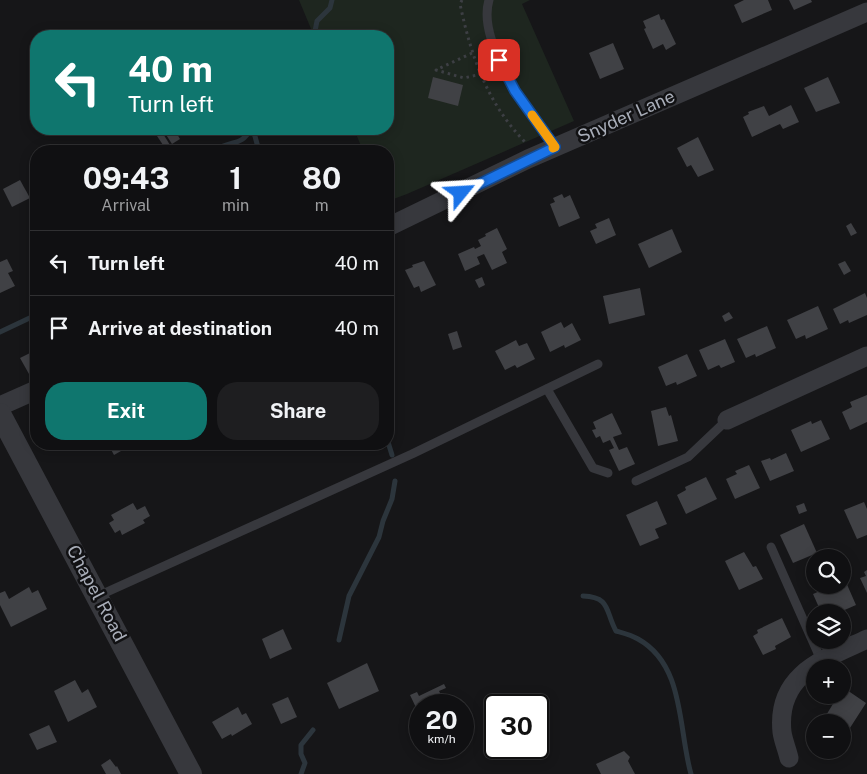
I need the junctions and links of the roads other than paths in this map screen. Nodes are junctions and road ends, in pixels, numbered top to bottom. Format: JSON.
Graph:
{"nodes":[{"id":1,"x":488,"y":0,"type":"edge"},
{"id":2,"x":867,"y":12,"type":"edge"},
{"id":3,"x":546,"y":151,"type":"junction"},
{"id":4,"x":394,"y":224,"type":"edge"},
{"id":5,"x":867,"y":356,"type":"edge"},
{"id":6,"x":598,"y":364,"type":"dead end"},
{"id":7,"x":547,"y":389,"type":"junction"},
{"id":8,"x":30,"y":393,"type":"edge"},
{"id":9,"x":0,"y":406,"type":"edge"},
{"id":10,"x":0,"y":414,"type":"edge"},
{"id":11,"x":727,"y":420,"type":"joint"},
{"id":12,"x":608,"y":472,"type":"dead end"},
{"id":13,"x":636,"y":481,"type":"dead end"},
{"id":14,"x":771,"y":547,"type":"dead end"},
{"id":15,"x":98,"y":596,"type":"junction"},
{"id":16,"x":867,"y":639,"type":"edge"},
{"id":17,"x":821,"y":659,"type":"edge"},
{"id":18,"x":823,"y":659,"type":"edge"},
{"id":19,"x":806,"y":670,"type":"edge"},
{"id":20,"x":789,"y":758,"type":"dead end"},
{"id":21,"x":192,"y":774,"type":"edge"}],
"edges":[{"from":1,"to":3,"type":"lane"},
{"from":2,"to":3,"type":"street","name":"Snyder Lane"},
{"from":3,"to":4,"type":"street","name":"Snyder Lane"},
{"from":5,"to":11,"type":"street"},
{"from":6,"to":7,"type":"lane"},
{"from":7,"to":12,"type":"lane"},
{"from":7,"to":15,"type":"lane"},
{"from":8,"to":9,"type":"street"},
{"from":10,"to":15,"type":"street","name":"Chapel Road"},
{"from":11,"to":13,"type":"lane"},
{"from":14,"to":17,"type":"lane"},
{"from":15,"to":21,"type":"street","name":"Chapel Road"},
{"from":16,"to":18,"type":"street"},
{"from":19,"to":20,"type":"street"}]}
